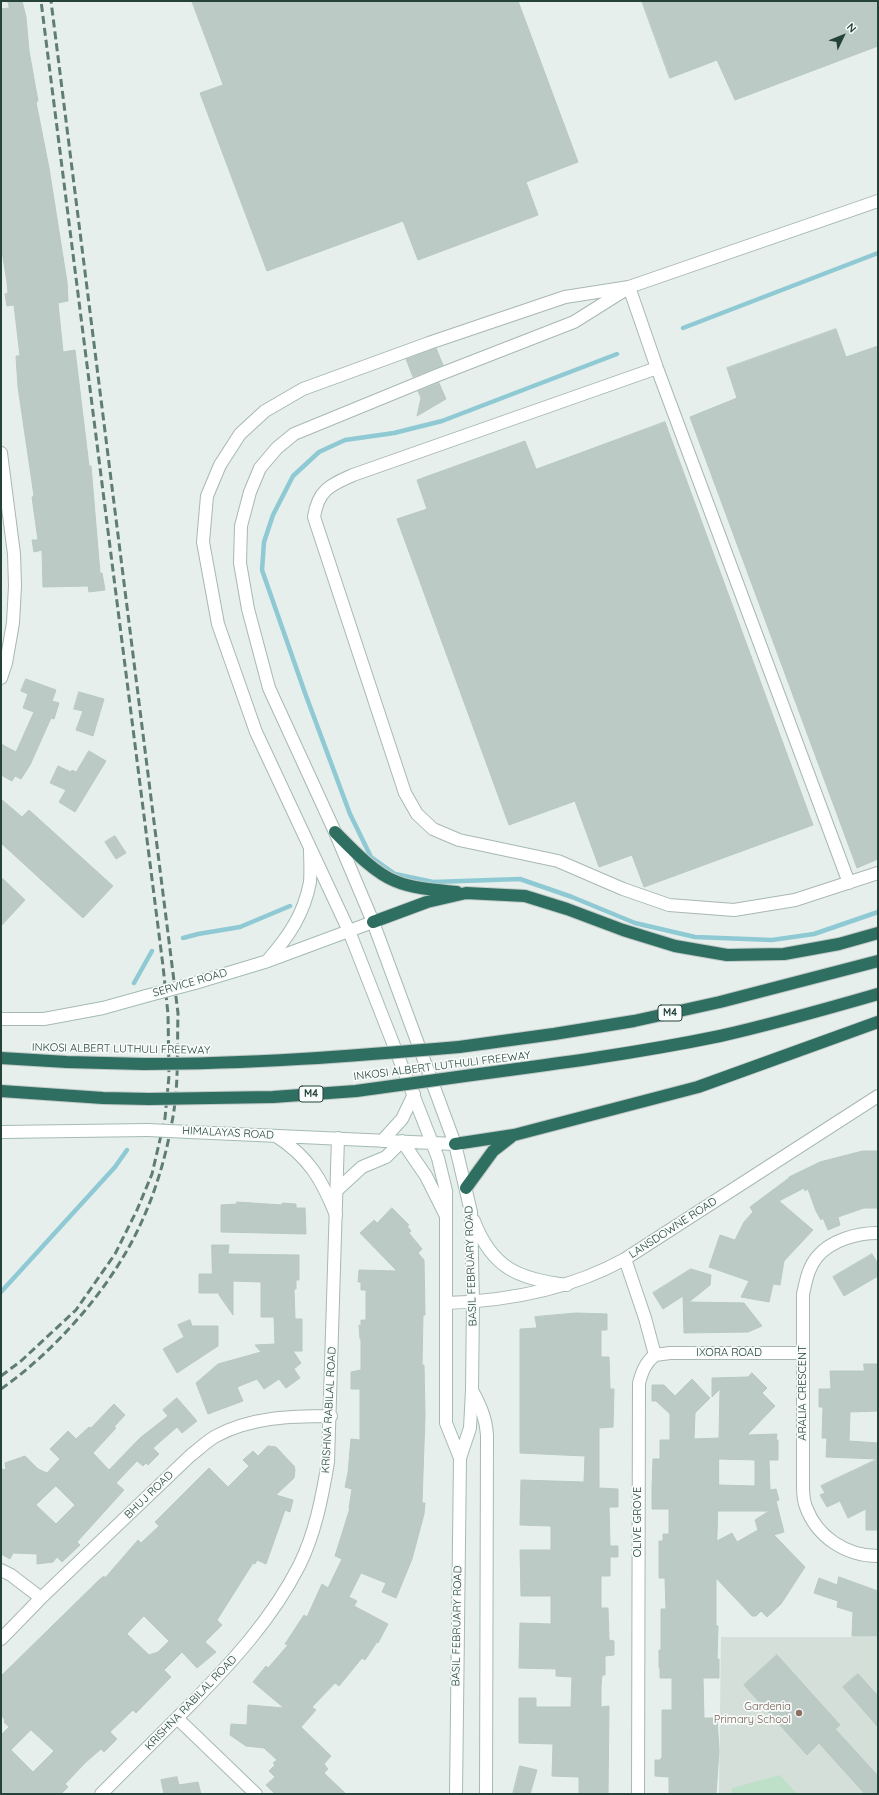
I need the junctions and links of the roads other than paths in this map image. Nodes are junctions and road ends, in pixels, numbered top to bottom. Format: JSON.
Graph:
{"nodes":[{"id":1,"x":878,"y":201,"type":"edge"},
{"id":2,"x":629,"y":287,"type":"junction"},
{"id":3,"x":657,"y":368,"type":"junction"},
{"id":4,"x":1,"y":453,"type":"edge"},
{"id":5,"x":1,"y":678,"type":"edge"},
{"id":6,"x":335,"y":832,"type":"junction"},
{"id":7,"x":310,"y":848,"type":"junction"},
{"id":8,"x":878,"y":873,"type":"edge"},
{"id":9,"x":849,"y":883,"type":"junction"},
{"id":10,"x":466,"y":893,"type":"junction"},
{"id":11,"x":373,"y":922,"type":"junction"},
{"id":12,"x":350,"y":931,"type":"junction"},
{"id":13,"x":878,"y":933,"type":"edge"},
{"id":14,"x":268,"y":961,"type":"junction"},
{"id":15,"x":878,"y":961,"type":"edge"},
{"id":16,"x":878,"y":994,"type":"edge"},
{"id":17,"x":1,"y":1019,"type":"edge"},
{"id":18,"x":878,"y":1022,"type":"edge"},
{"id":19,"x":1,"y":1058,"type":"edge"},
{"id":20,"x":1,"y":1091,"type":"edge"},
{"id":21,"x":414,"y":1094,"type":"junction"},
{"id":22,"x":878,"y":1096,"type":"edge"},
{"id":23,"x":1,"y":1132,"type":"edge"},
{"id":24,"x":514,"y":1135,"type":"junction"},
{"id":25,"x":276,"y":1136,"type":"junction"},
{"id":26,"x":338,"y":1138,"type":"junction"},
{"id":27,"x":382,"y":1140,"type":"junction"},
{"id":28,"x":402,"y":1141,"type":"junction"},
{"id":29,"x":432,"y":1143,"type":"junction"},
{"id":30,"x":455,"y":1144,"type":"junction"},
{"id":31,"x":466,"y":1188,"type":"junction"},
{"id":32,"x":336,"y":1191,"type":"junction"},
{"id":33,"x":471,"y":1212,"type":"junction"},
{"id":34,"x":336,"y":1215,"type":"junction"},
{"id":35,"x":448,"y":1220,"type":"junction"},
{"id":36,"x":878,"y":1233,"type":"edge"},
{"id":37,"x":625,"y":1259,"type":"junction"},
{"id":38,"x":567,"y":1285,"type":"junction"},
{"id":39,"x":473,"y":1302,"type":"junction"},
{"id":40,"x":446,"y":1303,"type":"junction"},
{"id":41,"x":803,"y":1353,"type":"junction"},
{"id":42,"x":655,"y":1355,"type":"junction"},
{"id":43,"x":472,"y":1390,"type":"junction"},
{"id":44,"x":331,"y":1416,"type":"junction"},
{"id":45,"x":460,"y":1458,"type":"junction"},
{"id":46,"x":878,"y":1556,"type":"edge"},
{"id":47,"x":1,"y":1570,"type":"edge"},
{"id":48,"x":41,"y":1598,"type":"junction"},
{"id":49,"x":1,"y":1639,"type":"edge"},
{"id":50,"x":177,"y":1718,"type":"junction"},
{"id":51,"x":101,"y":1794,"type":"edge"},
{"id":52,"x":256,"y":1794,"type":"edge"},
{"id":53,"x":456,"y":1794,"type":"edge"},
{"id":54,"x":486,"y":1794,"type":"edge"},
{"id":55,"x":638,"y":1794,"type":"edge"}],
"edges":[{"from":1,"to":2,"type":"street"},
{"from":2,"to":3,"type":"street"},
{"from":2,"to":6,"type":"street","name":"BASIL FEBRUARY ROAD"},
{"from":2,"to":7,"type":"street","name":"BASIL FEBRUARY ROAD"},
{"from":3,"to":9,"type":"street"},
{"from":3,"to":9,"type":"street"},
{"from":4,"to":5,"type":"street"},
{"from":6,"to":10,"type":"highway"},
{"from":6,"to":11,"type":"street","name":"BASIL FEBRUARY ROAD"},
{"from":7,"to":12,"type":"street","name":"BASIL FEBRUARY ROAD"},
{"from":7,"to":14,"type":"street"},
{"from":8,"to":9,"type":"street"},
{"from":10,"to":11,"type":"highway"},
{"from":10,"to":13,"type":"highway"},
{"from":11,"to":12,"type":"street","name":"SERVICE ROAD"},
{"from":11,"to":30,"type":"street","name":"BASIL FEBRUARY ROAD"},
{"from":12,"to":14,"type":"street","name":"SERVICE ROAD"},
{"from":12,"to":21,"type":"street","name":"BASIL FEBRUARY ROAD"},
{"from":14,"to":17,"type":"street","name":"SERVICE ROAD","bridge":true},
{"from":15,"to":19,"type":"highway","name":"INKOSI ALBERT LUTHULI FREEWAY","number":"M4","bridge":true},
{"from":16,"to":20,"type":"highway","name":"INKOSI ALBERT LUTHULI FREEWAY","number":"M4","bridge":true},
{"from":18,"to":24,"type":"highway"},
{"from":21,"to":27,"type":"street"},
{"from":21,"to":29,"type":"street","name":"BASIL FEBRUARY ROAD"},
{"from":22,"to":37,"type":"street","name":"LANSDOWNE ROAD"},
{"from":23,"to":25,"type":"street","name":"HIMALAYAS ROAD","bridge":true},
{"from":24,"to":30,"type":"highway"},
{"from":24,"to":31,"type":"highway"},
{"from":25,"to":26,"type":"street","name":"HIMALAYAS ROAD"},
{"from":25,"to":34,"type":"street"},
{"from":26,"to":27,"type":"street","name":"HIMALAYAS ROAD"},
{"from":26,"to":32,"type":"street","name":"KRISHNA RABILAL ROAD"},
{"from":27,"to":28,"type":"street","name":"HIMALAYAS ROAD"},
{"from":28,"to":29,"type":"street","name":"HIMALAYAS ROAD"},
{"from":28,"to":32,"type":"street"},
{"from":28,"to":35,"type":"street"},
{"from":29,"to":30,"type":"street","name":"HIMALAYAS ROAD"},
{"from":29,"to":35,"type":"street","name":"BASIL FEBRUARY ROAD"},
{"from":30,"to":31,"type":"street","name":"BASIL FEBRUARY ROAD"},
{"from":31,"to":33,"type":"street","name":"BASIL FEBRUARY ROAD"},
{"from":32,"to":34,"type":"street","name":"KRISHNA RABILAL ROAD"},
{"from":33,"to":38,"type":"street"},
{"from":33,"to":39,"type":"street","name":"BASIL FEBRUARY ROAD"},
{"from":34,"to":44,"type":"street","name":"KRISHNA RABILAL ROAD"},
{"from":35,"to":40,"type":"street","name":"BASIL FEBRUARY ROAD"},
{"from":36,"to":41,"type":"street","name":"ARALIA CRESCENT"},
{"from":37,"to":38,"type":"street","name":"LANSDOWNE ROAD"},
{"from":37,"to":42,"type":"street"},
{"from":38,"to":39,"type":"street","name":"LANSDOWNE ROAD"},
{"from":39,"to":40,"type":"street","name":"LANSDOWNE ROAD"},
{"from":39,"to":43,"type":"street","name":"BASIL FEBRUARY ROAD"},
{"from":40,"to":45,"type":"street","name":"BASIL FEBRUARY ROAD"},
{"from":41,"to":42,"type":"street","name":"IXORA ROAD"},
{"from":41,"to":46,"type":"street","name":"ARALIA CRESCENT"},
{"from":42,"to":55,"type":"street","name":"OLIVE GROVE"},
{"from":43,"to":45,"type":"street","name":"BASIL FEBRUARY ROAD"},
{"from":43,"to":54,"type":"street"},
{"from":44,"to":48,"type":"street","name":"BHUJ ROAD"},
{"from":44,"to":50,"type":"street","name":"KRISHNA RABILAL ROAD"},
{"from":45,"to":53,"type":"street","name":"BASIL FEBRUARY ROAD"},
{"from":47,"to":48,"type":"street"},
{"from":48,"to":49,"type":"street","name":"BHUJ ROAD"},
{"from":50,"to":51,"type":"street","name":"KRISHNA RABILAL ROAD"},
{"from":50,"to":52,"type":"street"}]}
